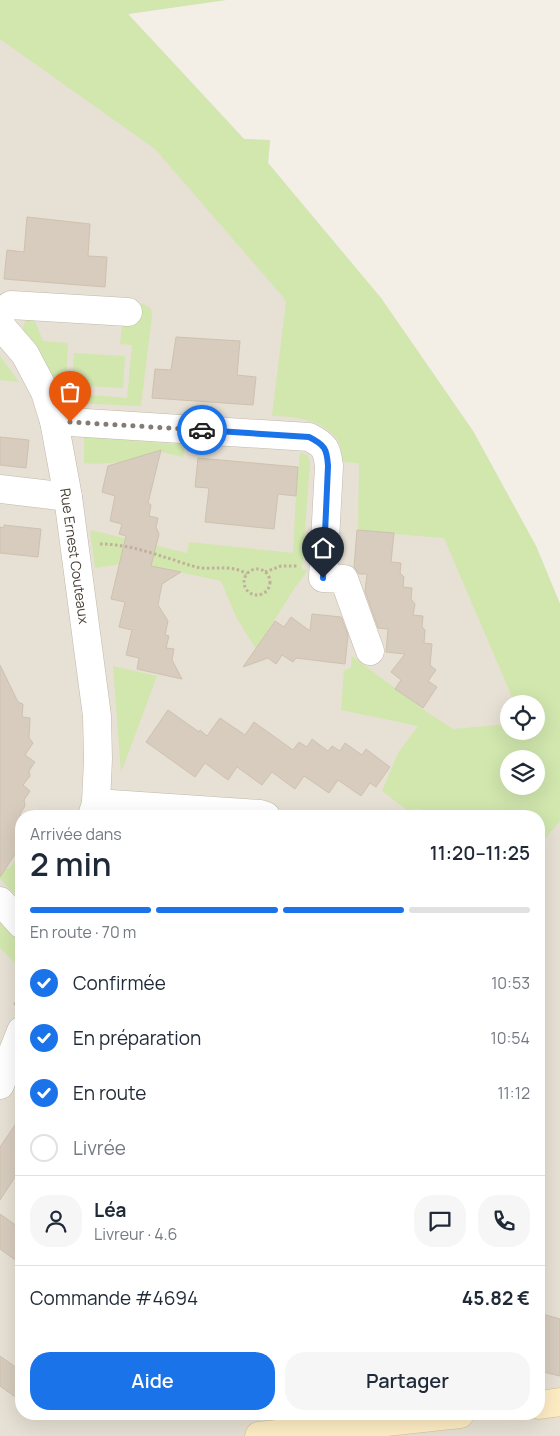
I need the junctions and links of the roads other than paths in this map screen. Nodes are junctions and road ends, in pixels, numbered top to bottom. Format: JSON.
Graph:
{"nodes":[{"id":1,"x":0,"y":312,"type":"edge"},
{"id":2,"x":128,"y":312,"type":"dead end"},
{"id":3,"x":0,"y":324,"type":"edge"},
{"id":4,"x":54,"y":421,"type":"junction"},
{"id":5,"x":0,"y":489,"type":"edge"},
{"id":6,"x":68,"y":497,"type":"junction"},
{"id":7,"x":370,"y":651,"type":"dead end"},
{"id":8,"x":94,"y":809,"type":"edge"},
{"id":9,"x":127,"y":810,"type":"edge"},
{"id":10,"x":0,"y":900,"type":"edge"},
{"id":11,"x":15,"y":917,"type":"edge"},
{"id":12,"x":15,"y":1047,"type":"edge"},
{"id":13,"x":0,"y":1085,"type":"edge"},
{"id":14,"x":560,"y":1402,"type":"edge"},
{"id":15,"x":545,"y":1404,"type":"edge"},
{"id":16,"x":405,"y":1420,"type":"edge"},
{"id":17,"x":258,"y":1436,"type":"edge"}],
"edges":[{"from":1,"to":2,"type":"street"},
{"from":3,"to":4,"type":"street","name":"Rue Ernest Couteaux"},
{"from":4,"to":6,"type":"street","name":"Rue Ernest Couteaux"},
{"from":4,"to":7,"type":"street"},
{"from":5,"to":6,"type":"street"},
{"from":6,"to":8,"type":"street","name":"Rue Ernest Couteaux"},
{"from":8,"to":9,"type":"street","name":"Rue Ernest Couteaux"},
{"from":10,"to":11,"type":"street"},
{"from":12,"to":13,"type":"street"},
{"from":14,"to":15,"type":"street"},
{"from":16,"to":17,"type":"street"}]}
